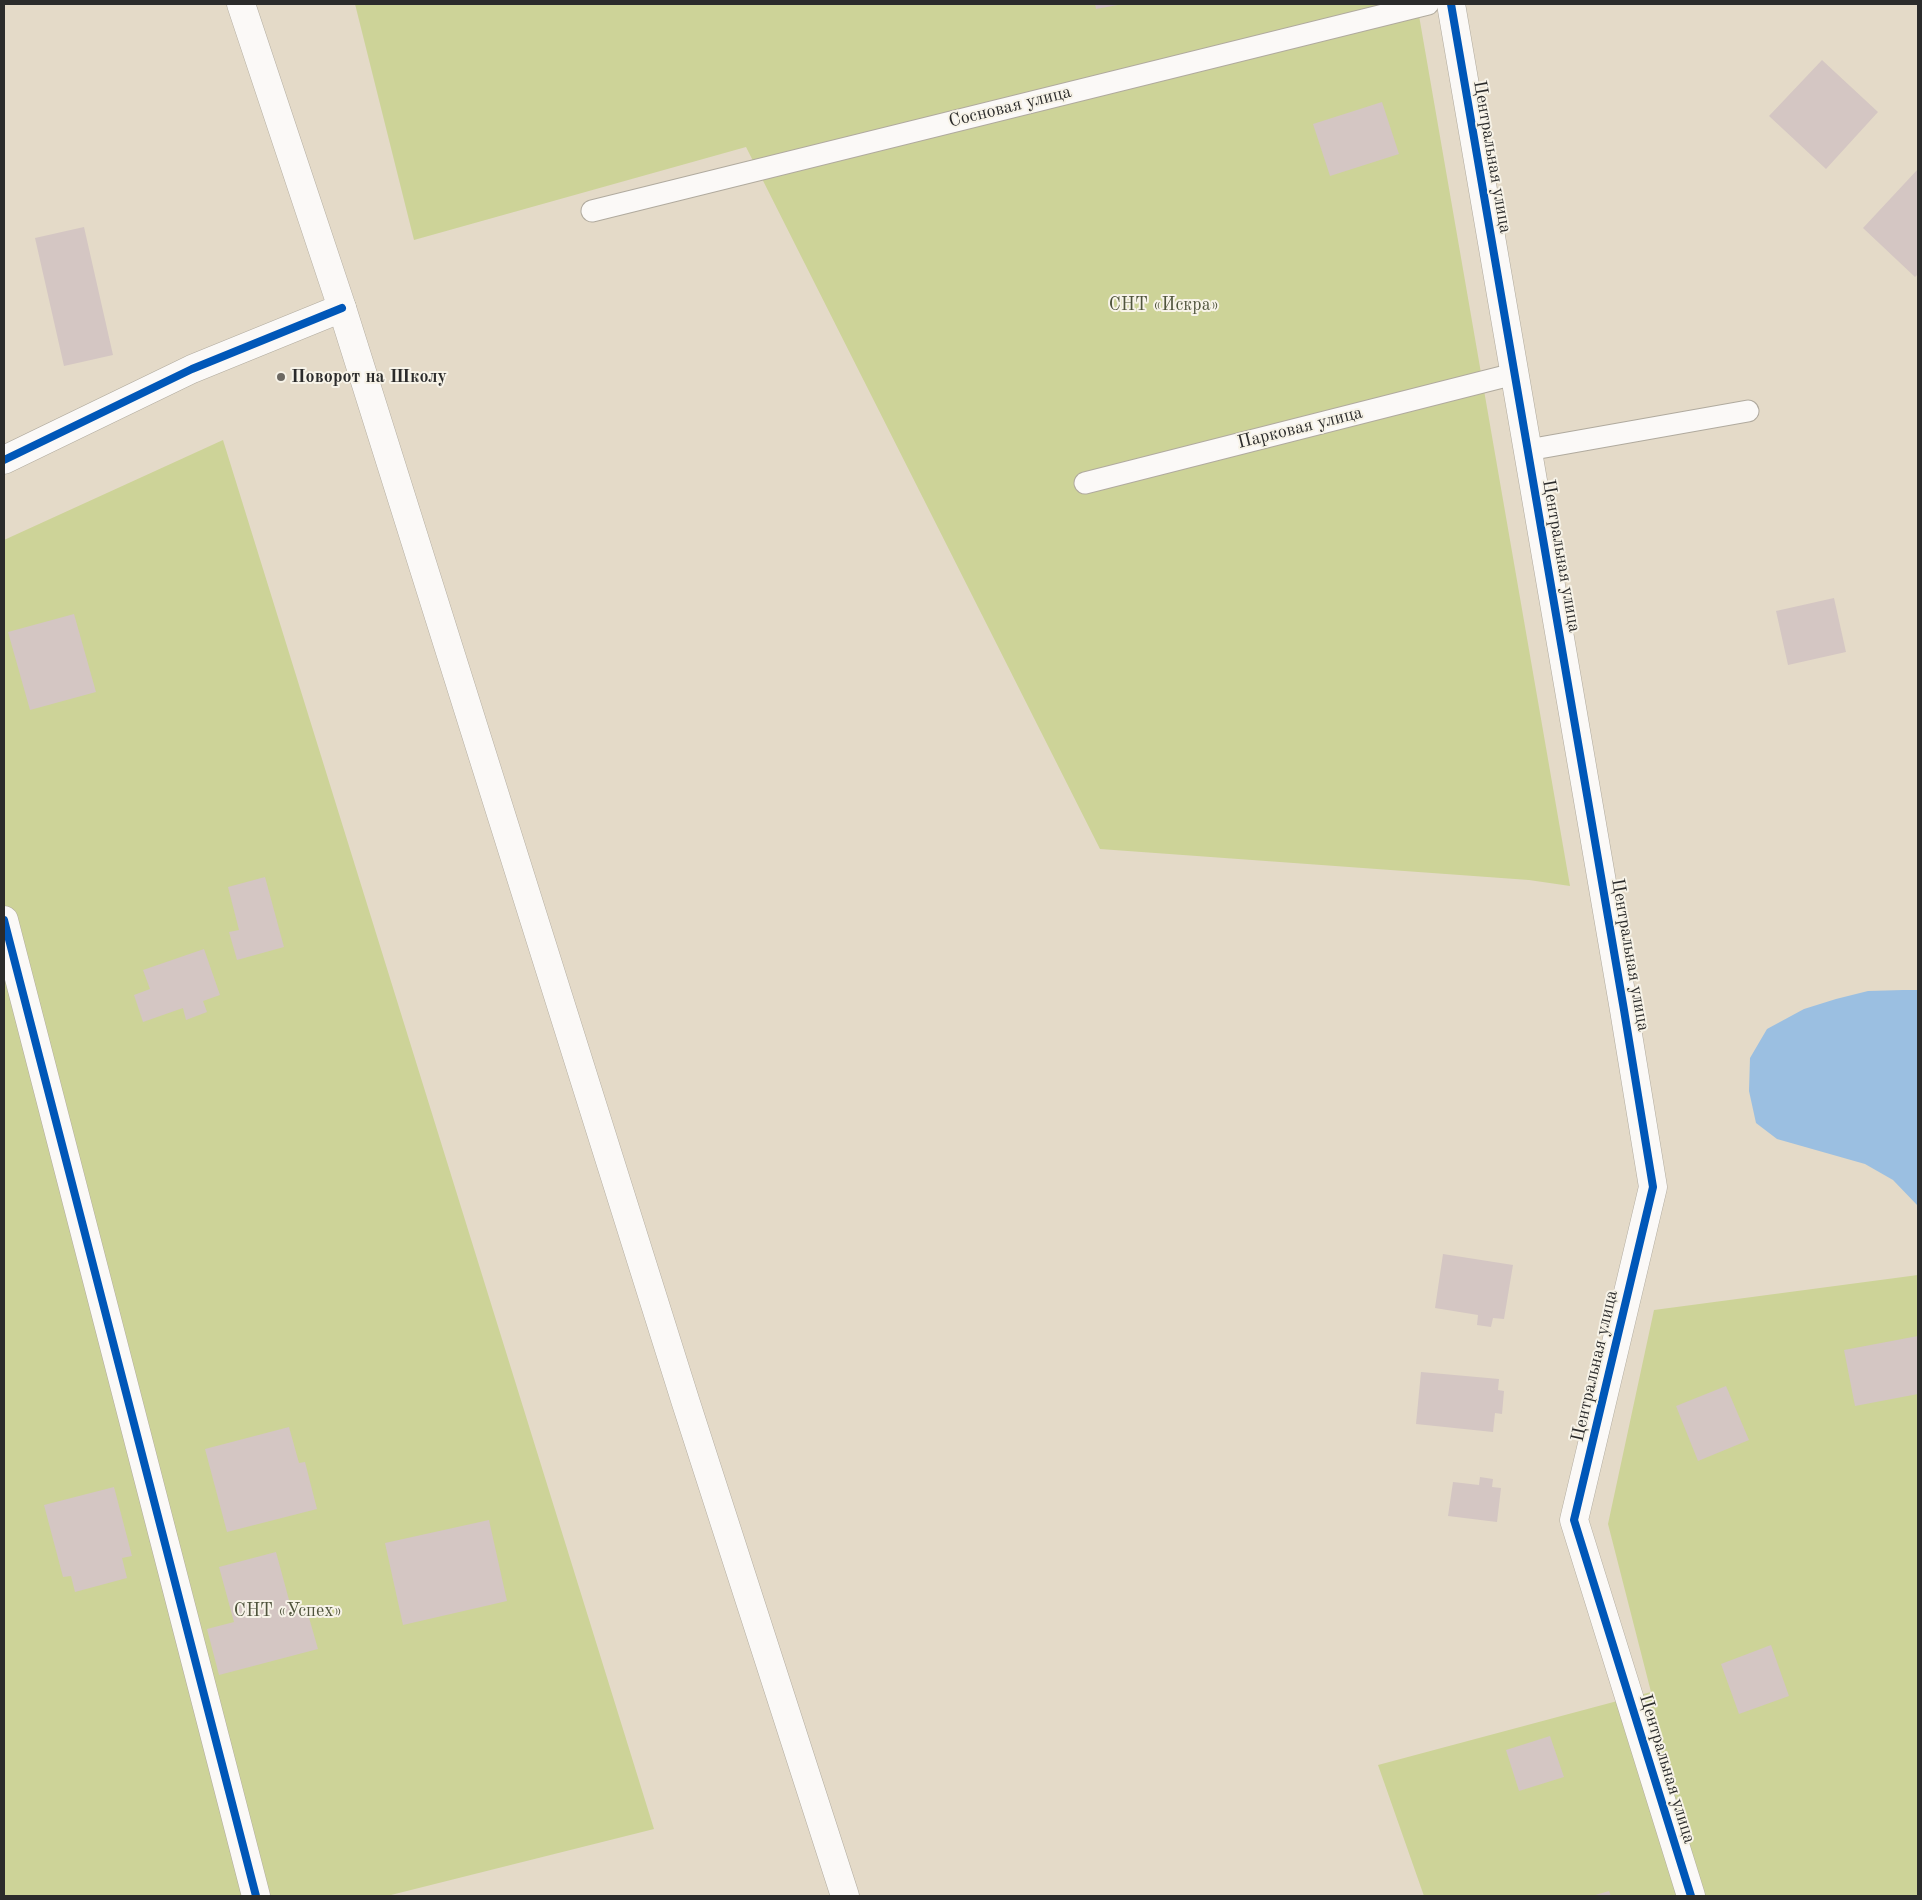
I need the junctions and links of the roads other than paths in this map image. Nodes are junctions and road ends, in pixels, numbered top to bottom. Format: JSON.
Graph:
{"nodes":[{"id":1,"x":241,"y":4,"type":"edge"},
{"id":2,"x":1428,"y":4,"type":"edge"},
{"id":3,"x":1451,"y":4,"type":"edge"},
{"id":4,"x":592,"y":211,"type":"dead end"},
{"id":5,"x":342,"y":308,"type":"junction"},
{"id":6,"x":1514,"y":374,"type":"junction"},
{"id":7,"x":1748,"y":411,"type":"dead end"},
{"id":8,"x":1528,"y":450,"type":"junction"},
{"id":9,"x":4,"y":460,"type":"edge"},
{"id":10,"x":1085,"y":483,"type":"dead end"},
{"id":11,"x":4,"y":920,"type":"edge"},
{"id":12,"x":256,"y":1896,"type":"edge"},
{"id":13,"x":845,"y":1896,"type":"edge"},
{"id":14,"x":1690,"y":1896,"type":"edge"}],
"edges":[{"from":1,"to":5,"type":"street"},
{"from":2,"to":4,"type":"lane","name":"Сосновая улица"},
{"from":3,"to":6,"type":"street","name":"Центральная улица"},
{"from":5,"to":9,"type":"street"},
{"from":5,"to":13,"type":"street"},
{"from":6,"to":8,"type":"street","name":"Центральная улица"},
{"from":6,"to":10,"type":"lane","name":"Парковая улица"},
{"from":7,"to":8,"type":"lane"},
{"from":8,"to":14,"type":"street","name":"Центральная улица"},
{"from":11,"to":12,"type":"street"}]}
